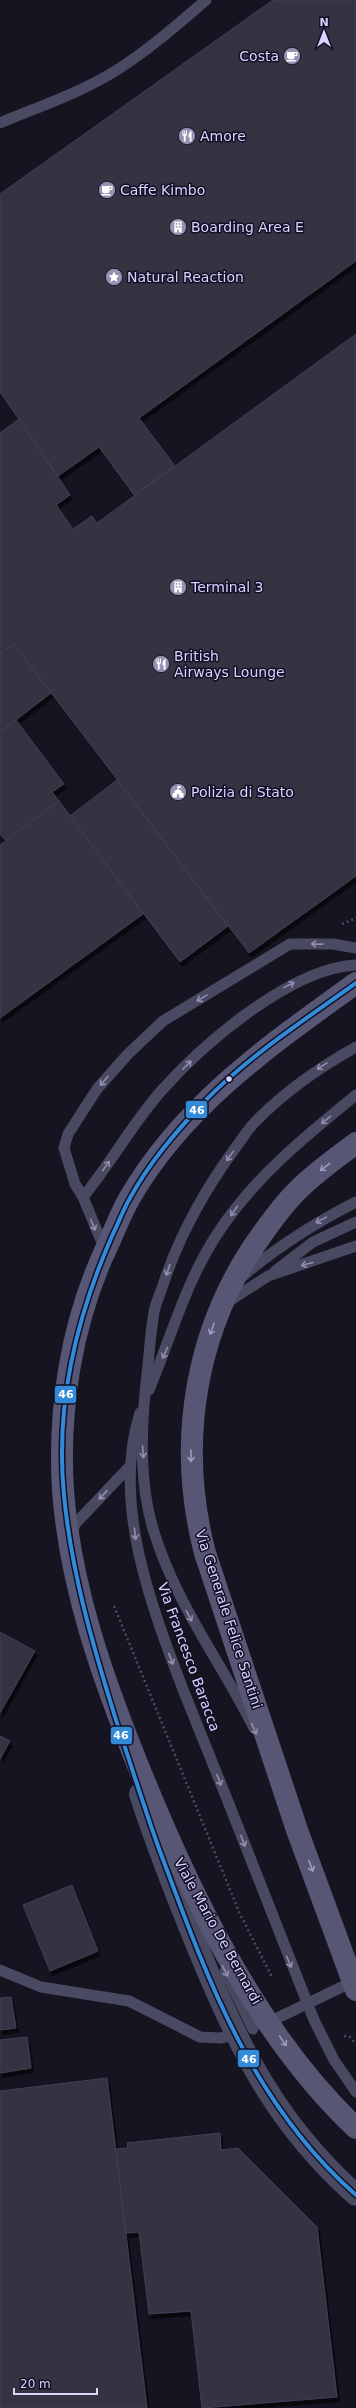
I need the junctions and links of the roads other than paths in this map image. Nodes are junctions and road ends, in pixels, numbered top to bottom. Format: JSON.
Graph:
{"nodes":[{"id":1,"x":206,"y":0,"type":"edge"},
{"id":2,"x":0,"y":123,"type":"edge"},
{"id":3,"x":356,"y":948,"type":"edge"},
{"id":4,"x":356,"y":965,"type":"edge"},
{"id":5,"x":356,"y":983,"type":"edge"},
{"id":6,"x":356,"y":1047,"type":"edge"},
{"id":7,"x":356,"y":1095,"type":"edge"},
{"id":8,"x":356,"y":1143,"type":"edge"},
{"id":9,"x":83,"y":1197,"type":"junction"},
{"id":10,"x":356,"y":1202,"type":"edge"},
{"id":11,"x":356,"y":1222,"type":"edge"},
{"id":12,"x":356,"y":1246,"type":"edge"},
{"id":13,"x":105,"y":1251,"type":"junction"},
{"id":14,"x":268,"y":1276,"type":"junction"},
{"id":15,"x":230,"y":1288,"type":"junction"},
{"id":16,"x":219,"y":1308,"type":"junction"},
{"id":17,"x":145,"y":1399,"type":"junction"},
{"id":18,"x":130,"y":1466,"type":"junction"},
{"id":19,"x":100,"y":1667,"type":"junction"},
{"id":20,"x":297,"y":1830,"type":"junction"},
{"id":21,"x":0,"y":1970,"type":"edge"},
{"id":22,"x":354,"y":1986,"type":"edge"},
{"id":23,"x":253,"y":2029,"type":"junction"},
{"id":24,"x":356,"y":2092,"type":"edge"},
{"id":25,"x":356,"y":2128,"type":"edge"},
{"id":26,"x":356,"y":2195,"type":"edge"}],
"edges":[{"from":1,"to":2,"type":"lane"},
{"from":3,"to":9,"type":"lane","one_way":true,"bridge":true},
{"from":9,"to":4,"type":"lane","one_way":true,"bridge":true},
{"from":5,"to":13,"type":"main road","name":"Viale Mario De Bernardi"},
{"from":6,"to":17,"type":"lane","name":"Via Francesco Baracca","one_way":true},
{"from":7,"to":17,"type":"lane","name":"Via Francesco Baracca","one_way":true},
{"from":8,"to":15,"type":"main road","name":"Via Generale Felice Santini","one_way":true},
{"from":9,"to":13,"type":"lane","one_way":true},
{"from":10,"to":15,"type":"lane","one_way":true},
{"from":11,"to":14,"type":"lane"},
{"from":12,"to":14,"type":"lane","one_way":true},
{"from":13,"to":19,"type":"main road","name":"Viale Mario De Bernardi","bridge":true},
{"from":14,"to":16,"type":"lane"},
{"from":15,"to":16,"type":"main road","name":"Via Generale Felice Santini"},
{"from":16,"to":20,"type":"main road","name":"Via Generale Felice Santini","one_way":true},
{"from":17,"to":18,"type":"lane","name":"Via Francesco Baracca"},
{"from":17,"to":20,"type":"lane","one_way":true},
{"from":18,"to":23,"type":"lane","one_way":true},
{"from":18,"to":24,"type":"lane","name":"Via Francesco Baracca","one_way":true,"bridge":true},
{"from":19,"to":25,"type":"main road","name":"Viale Mario De Bernardi","one_way":true,"bridge":true},
{"from":19,"to":26,"type":"street","bridge":true},
{"from":20,"to":22,"type":"main road","name":"Via Generale Felice Santini","one_way":true},
{"from":21,"to":23,"type":"lane"},
{"from":22,"to":23,"type":"lane"}]}
